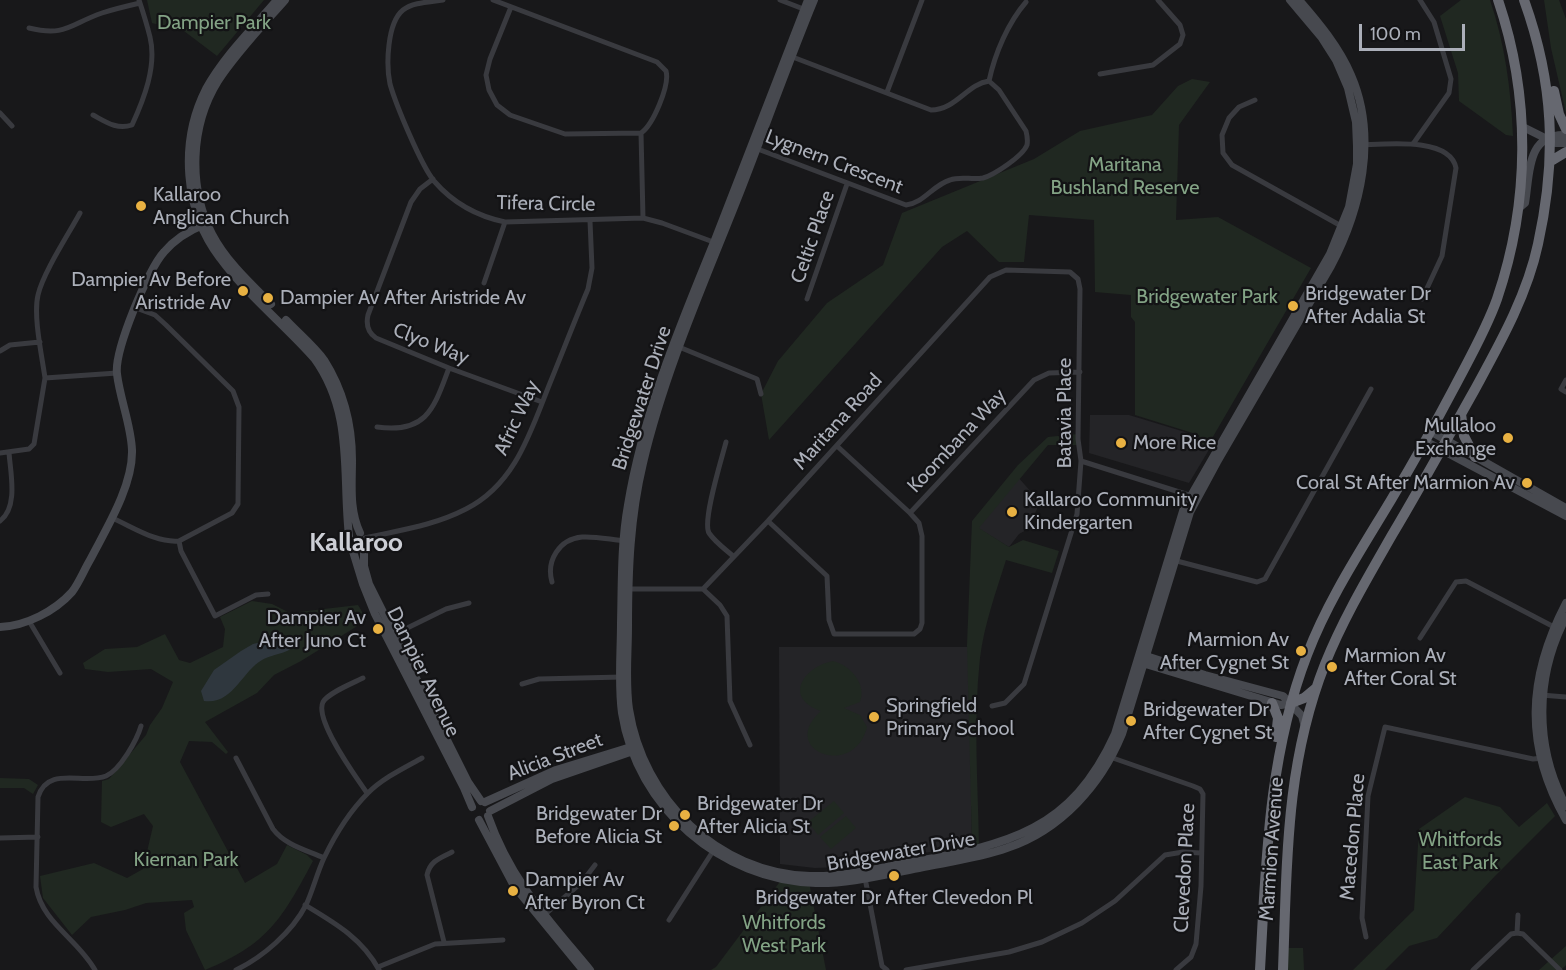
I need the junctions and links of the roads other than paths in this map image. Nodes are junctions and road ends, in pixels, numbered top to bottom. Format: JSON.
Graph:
{"nodes":[{"id":1,"x":277,"y":0,"type":"edge"},
{"id":2,"x":285,"y":0,"type":"edge"},
{"id":3,"x":443,"y":0,"type":"edge"},
{"id":4,"x":493,"y":0,"type":"edge"},
{"id":5,"x":780,"y":0,"type":"edge"},
{"id":6,"x":808,"y":0,"type":"edge"},
{"id":7,"x":814,"y":0,"type":"edge"},
{"id":8,"x":922,"y":0,"type":"edge"},
{"id":9,"x":1158,"y":0,"type":"edge"},
{"id":10,"x":1290,"y":0,"type":"edge"},
{"id":11,"x":1299,"y":0,"type":"edge"},
{"id":12,"x":1420,"y":0,"type":"edge"},
{"id":13,"x":1498,"y":0,"type":"edge"},
{"id":14,"x":1524,"y":0,"type":"edge"},
{"id":15,"x":140,"y":1,"type":"edge"},
{"id":16,"x":1026,"y":2,"type":"dead end"},
{"id":17,"x":511,"y":7,"type":"junction"},
{"id":18,"x":807,"y":10,"type":"junction"},
{"id":19,"x":28,"y":28,"type":"dead end"},
{"id":20,"x":790,"y":56,"type":"junction"},
{"id":21,"x":1544,"y":68,"type":"junction"},
{"id":22,"x":1100,"y":74,"type":"dead end"},
{"id":23,"x":989,"y":81,"type":"junction"},
{"id":24,"x":887,"y":92,"type":"junction"},
{"id":25,"x":1255,"y":100,"type":"dead end"},
{"id":26,"x":0,"y":113,"type":"edge"},
{"id":27,"x":93,"y":115,"type":"dead end"},
{"id":28,"x":12,"y":126,"type":"dead end"},
{"id":29,"x":1523,"y":127,"type":"junction"},
{"id":30,"x":1566,"y":129,"type":"edge"},
{"id":31,"x":641,"y":133,"type":"junction"},
{"id":32,"x":1566,"y":135,"type":"edge"},
{"id":33,"x":1549,"y":139,"type":"junction"},
{"id":34,"x":1566,"y":143,"type":"edge"},
{"id":35,"x":1413,"y":144,"type":"junction"},
{"id":36,"x":1360,"y":146,"type":"junction"},
{"id":37,"x":754,"y":148,"type":"junction"},
{"id":38,"x":1566,"y":152,"type":"edge"},
{"id":39,"x":1551,"y":161,"type":"junction"},
{"id":40,"x":433,"y":179,"type":"junction"},
{"id":41,"x":847,"y":184,"type":"junction"},
{"id":42,"x":1519,"y":208,"type":"junction"},
{"id":43,"x":80,"y":213,"type":"dead end"},
{"id":44,"x":643,"y":218,"type":"junction"},
{"id":45,"x":590,"y":221,"type":"junction"},
{"id":46,"x":505,"y":222,"type":"junction"},
{"id":47,"x":204,"y":224,"type":"junction"},
{"id":48,"x":1345,"y":228,"type":"junction"},
{"id":49,"x":717,"y":243,"type":"junction"},
{"id":50,"x":1075,"y":275,"type":"joint"},
{"id":51,"x":484,"y":283,"type":"dead end"},
{"id":52,"x":807,"y":299,"type":"dead end"},
{"id":53,"x":1422,"y":299,"type":"dead end"},
{"id":54,"x":136,"y":308,"type":"junction"},
{"id":55,"x":40,"y":342,"type":"junction"},
{"id":56,"x":677,"y":346,"type":"junction"},
{"id":57,"x":0,"y":351,"type":"edge"},
{"id":58,"x":449,"y":368,"type":"junction"},
{"id":59,"x":1080,"y":372,"type":"junction"},
{"id":60,"x":117,"y":373,"type":"junction"},
{"id":61,"x":45,"y":378,"type":"junction"},
{"id":62,"x":1566,"y":380,"type":"edge"},
{"id":63,"x":1371,"y":389,"type":"dead end"},
{"id":64,"x":1566,"y":392,"type":"edge"},
{"id":65,"x":761,"y":394,"type":"dead end"},
{"id":66,"x":542,"y":402,"type":"junction"},
{"id":67,"x":1461,"y":414,"type":"junction"},
{"id":68,"x":377,"y":427,"type":"dead end"},
{"id":69,"x":1427,"y":436,"type":"junction"},
{"id":70,"x":726,"y":442,"type":"dead end"},
{"id":71,"x":1444,"y":445,"type":"junction"},
{"id":72,"x":837,"y":446,"type":"junction"},
{"id":73,"x":9,"y":452,"type":"junction"},
{"id":74,"x":0,"y":453,"type":"edge"},
{"id":75,"x":1475,"y":457,"type":"junction"},
{"id":76,"x":1081,"y":461,"type":"junction"},
{"id":77,"x":1193,"y":497,"type":"junction"},
{"id":78,"x":1566,"y":508,"type":"edge"},
{"id":79,"x":910,"y":513,"type":"junction"},
{"id":80,"x":1566,"y":516,"type":"edge"},
{"id":81,"x":112,"y":518,"type":"junction"},
{"id":82,"x":0,"y":520,"type":"edge"},
{"id":83,"x":768,"y":521,"type":"junction"},
{"id":84,"x":349,"y":536,"type":"junction"},
{"id":85,"x":363,"y":538,"type":"junction"},
{"id":86,"x":179,"y":541,"type":"junction"},
{"id":87,"x":627,"y":541,"type":"junction"},
{"id":88,"x":352,"y":548,"type":"junction"},
{"id":89,"x":733,"y":556,"type":"junction"},
{"id":90,"x":1171,"y":560,"type":"junction"},
{"id":91,"x":552,"y":582,"type":"dead end"},
{"id":92,"x":625,"y":589,"type":"junction"},
{"id":93,"x":703,"y":589,"type":"junction"},
{"id":94,"x":268,"y":594,"type":"dead end"},
{"id":95,"x":469,"y":603,"type":"dead end"},
{"id":96,"x":1566,"y":603,"type":"edge"},
{"id":97,"x":1566,"y":617,"type":"edge"},
{"id":98,"x":29,"y":621,"type":"junction"},
{"id":99,"x":0,"y":627,"type":"edge"},
{"id":100,"x":1556,"y":629,"type":"junction"},
{"id":101,"x":390,"y":636,"type":"junction"},
{"id":102,"x":1420,"y":638,"type":"dead end"},
{"id":103,"x":1141,"y":659,"type":"junction"},
{"id":104,"x":60,"y":673,"type":"dead end"},
{"id":105,"x":624,"y":677,"type":"junction"},
{"id":106,"x":363,"y":678,"type":"dead end"},
{"id":107,"x":522,"y":684,"type":"dead end"},
{"id":108,"x":1317,"y":688,"type":"junction"},
{"id":109,"x":1539,"y":695,"type":"junction"},
{"id":110,"x":1566,"y":697,"type":"edge"},
{"id":111,"x":1272,"y":703,"type":"junction"},
{"id":112,"x":1291,"y":703,"type":"junction"},
{"id":113,"x":992,"y":706,"type":"dead end"},
{"id":114,"x":141,"y":726,"type":"dead end"},
{"id":115,"x":1305,"y":727,"type":"junction"},
{"id":116,"x":750,"y":745,"type":"dead end"},
{"id":117,"x":635,"y":748,"type":"junction"},
{"id":118,"x":1109,"y":757,"type":"junction"},
{"id":119,"x":236,"y":758,"type":"dead end"},
{"id":120,"x":422,"y":758,"type":"dead end"},
{"id":121,"x":1543,"y":758,"type":"junction"},
{"id":122,"x":1272,"y":793,"type":"junction"},
{"id":123,"x":367,"y":794,"type":"junction"},
{"id":124,"x":1566,"y":806,"type":"edge"},
{"id":125,"x":472,"y":807,"type":"junction"},
{"id":126,"x":486,"y":808,"type":"junction"},
{"id":127,"x":479,"y":820,"type":"junction"},
{"id":128,"x":1566,"y":820,"type":"edge"},
{"id":129,"x":38,"y":837,"type":"junction"},
{"id":130,"x":0,"y":838,"type":"edge"},
{"id":131,"x":715,"y":849,"type":"junction"},
{"id":132,"x":452,"y":852,"type":"dead end"},
{"id":133,"x":1201,"y":853,"type":"junction"},
{"id":134,"x":324,"y":858,"type":"junction"},
{"id":135,"x":595,"y":865,"type":"dead end"},
{"id":136,"x":865,"y":874,"type":"junction"},
{"id":137,"x":305,"y":906,"type":"junction"},
{"id":138,"x":1518,"y":915,"type":"dead end"},
{"id":139,"x":542,"y":917,"type":"junction"},
{"id":140,"x":669,"y":920,"type":"dead end"},
{"id":141,"x":1517,"y":933,"type":"junction"},
{"id":142,"x":1366,"y":937,"type":"dead end"},
{"id":143,"x":503,"y":940,"type":"dead end"},
{"id":144,"x":444,"y":942,"type":"junction"},
{"id":145,"x":378,"y":969,"type":"edge"},
{"id":146,"x":95,"y":970,"type":"edge"},
{"id":147,"x":236,"y":970,"type":"edge"},
{"id":148,"x":583,"y":970,"type":"edge"},
{"id":149,"x":590,"y":970,"type":"edge"},
{"id":150,"x":887,"y":970,"type":"edge"},
{"id":151,"x":906,"y":970,"type":"edge"},
{"id":152,"x":1176,"y":970,"type":"edge"},
{"id":153,"x":1260,"y":970,"type":"edge"},
{"id":154,"x":1283,"y":970,"type":"edge"},
{"id":155,"x":1473,"y":970,"type":"edge"},
{"id":156,"x":1560,"y":970,"type":"edge"}],
"edges":[{"from":1,"to":47,"type":"street","name":"Dampier Avenue"},
{"from":2,"to":47,"type":"street","name":"Dampier Avenue"},
{"from":3,"to":40,"type":"street","name":"Tifera Circle"},
{"from":4,"to":17,"type":"street"},
{"from":5,"to":18,"type":"street"},
{"from":6,"to":18,"type":"street","name":"Bridgewater Drive"},
{"from":7,"to":18,"type":"street","name":"Bridgewater Drive"},
{"from":8,"to":24,"type":"street"},
{"from":9,"to":22,"type":"street"},
{"from":10,"to":36,"type":"street","name":"Bridgewater Drive"},
{"from":11,"to":36,"type":"street","name":"Bridgewater Drive"},
{"from":12,"to":35,"type":"street"},
{"from":13,"to":29,"type":"highway","name":"Marmion Avenue"},
{"from":14,"to":21,"type":"highway","name":"Marmion Avenue"},
{"from":15,"to":19,"type":"street"},
{"from":15,"to":27,"type":"street"},
{"from":16,"to":23,"type":"street"},
{"from":17,"to":31,"type":"street"},
{"from":17,"to":31,"type":"street"},
{"from":18,"to":20,"type":"street","name":"Bridgewater Drive"},
{"from":20,"to":24,"type":"street"},
{"from":20,"to":37,"type":"street","name":"Bridgewater Drive"},
{"from":21,"to":30,"type":"highway"},
{"from":21,"to":33,"type":"highway","name":"Marmion Avenue"},
{"from":23,"to":24,"type":"street"},
{"from":23,"to":41,"type":"street","name":"Lygnern Crescent"},
{"from":25,"to":48,"type":"street"},
{"from":26,"to":28,"type":"street"},
{"from":29,"to":33,"type":"street"},
{"from":29,"to":42,"type":"highway","name":"Marmion Avenue"},
{"from":31,"to":44,"type":"street"},
{"from":32,"to":33,"type":"street"},
{"from":33,"to":34,"type":"street"},
{"from":33,"to":39,"type":"highway","name":"Marmion Avenue"},
{"from":33,"to":42,"type":"street"},
{"from":35,"to":36,"type":"street"},
{"from":35,"to":53,"type":"street"},
{"from":36,"to":48,"type":"street","name":"Bridgewater Drive"},
{"from":37,"to":41,"type":"street","name":"Lygnern Crescent"},
{"from":37,"to":49,"type":"street","name":"Bridgewater Drive"},
{"from":38,"to":39,"type":"highway"},
{"from":39,"to":67,"type":"highway","name":"Marmion Avenue"},
{"from":40,"to":46,"type":"street","name":"Tifera Circle"},
{"from":40,"to":58,"type":"street","name":"Clyo Way"},
{"from":41,"to":52,"type":"street","name":"Celtic Place"},
{"from":42,"to":69,"type":"highway","name":"Marmion Avenue"},
{"from":43,"to":55,"type":"street"},
{"from":44,"to":45,"type":"street","name":"Tifera Circle"},
{"from":44,"to":49,"type":"street","name":"Tifera Circle"},
{"from":45,"to":46,"type":"street","name":"Tifera Circle"},
{"from":45,"to":66,"type":"street","name":"Afric Way"},
{"from":46,"to":51,"type":"street"},
{"from":47,"to":54,"type":"street"},
{"from":47,"to":84,"type":"street","name":"Dampier Avenue"},
{"from":47,"to":85,"type":"street","name":"Dampier Avenue"},
{"from":48,"to":77,"type":"street","name":"Bridgewater Drive"},
{"from":49,"to":56,"type":"street","name":"Bridgewater Drive"},
{"from":50,"to":59,"type":"street","name":"Batavia Place"},
{"from":50,"to":72,"type":"street","name":"Maritana Road"},
{"from":54,"to":60,"type":"street"},
{"from":54,"to":86,"type":"street"},
{"from":55,"to":57,"type":"street"},
{"from":55,"to":61,"type":"street"},
{"from":56,"to":65,"type":"street"},
{"from":56,"to":87,"type":"street","name":"Bridgewater Drive"},
{"from":58,"to":66,"type":"street","name":"Clyo Way"},
{"from":58,"to":68,"type":"street"},
{"from":59,"to":76,"type":"street","name":"Batavia Place"},
{"from":59,"to":79,"type":"street","name":"Koombana Way"},
{"from":60,"to":61,"type":"street"},
{"from":60,"to":81,"type":"street"},
{"from":61,"to":73,"type":"street"},
{"from":62,"to":64,"type":"street"},
{"from":63,"to":90,"type":"street"},
{"from":66,"to":85,"type":"street","name":"Afric Way"},
{"from":67,"to":71,"type":"highway","name":"Marmion Avenue"},
{"from":67,"to":75,"type":"highway"},
{"from":69,"to":71,"type":"street"},
{"from":69,"to":112,"type":"highway","name":"Marmion Avenue"},
{"from":70,"to":89,"type":"street"},
{"from":71,"to":75,"type":"street"},
{"from":71,"to":80,"type":"street"},
{"from":71,"to":108,"type":"highway","name":"Marmion Avenue"},
{"from":72,"to":79,"type":"street"},
{"from":72,"to":83,"type":"street","name":"Maritana Road"},
{"from":73,"to":74,"type":"street"},
{"from":73,"to":82,"type":"street"},
{"from":75,"to":78,"type":"street"},
{"from":76,"to":77,"type":"street"},
{"from":76,"to":113,"type":"street","name":"Batavia Place"},
{"from":77,"to":90,"type":"street","name":"Bridgewater Drive"},
{"from":79,"to":83,"type":"street","name":"Koombana Way"},
{"from":81,"to":86,"type":"street"},
{"from":81,"to":98,"type":"street"},
{"from":83,"to":89,"type":"street","name":"Maritana Road"},
{"from":84,"to":85,"type":"street"},
{"from":84,"to":88,"type":"street"},
{"from":85,"to":88,"type":"street"},
{"from":85,"to":101,"type":"street","name":"Dampier Avenue"},
{"from":86,"to":94,"type":"street"},
{"from":87,"to":91,"type":"street"},
{"from":87,"to":92,"type":"street","name":"Bridgewater Drive"},
{"from":88,"to":101,"type":"street","name":"Dampier Avenue"},
{"from":89,"to":93,"type":"street","name":"Maritana Road"},
{"from":90,"to":103,"type":"street","name":"Bridgewater Drive"},
{"from":92,"to":93,"type":"street"},
{"from":92,"to":105,"type":"street","name":"Bridgewater Drive"},
{"from":93,"to":116,"type":"street"},
{"from":95,"to":101,"type":"street"},
{"from":96,"to":100,"type":"street"},
{"from":97,"to":100,"type":"street"},
{"from":98,"to":99,"type":"street"},
{"from":98,"to":104,"type":"street"},
{"from":100,"to":102,"type":"street"},
{"from":100,"to":109,"type":"street"},
{"from":101,"to":125,"type":"street","name":"Dampier Avenue"},
{"from":101,"to":126,"type":"street","name":"Dampier Avenue"},
{"from":103,"to":111,"type":"street"},
{"from":103,"to":112,"type":"street"},
{"from":103,"to":118,"type":"street","name":"Bridgewater Drive"},
{"from":105,"to":107,"type":"street"},
{"from":105,"to":117,"type":"street","name":"Bridgewater Drive"},
{"from":106,"to":123,"type":"street"},
{"from":108,"to":112,"type":"highway"},
{"from":108,"to":115,"type":"highway","name":"Marmion Avenue"},
{"from":109,"to":110,"type":"street"},
{"from":109,"to":121,"type":"street"},
{"from":111,"to":112,"type":"street"},
{"from":111,"to":122,"type":"highway"},
{"from":112,"to":115,"type":"street"},
{"from":112,"to":122,"type":"highway","name":"Marmion Avenue"},
{"from":114,"to":129,"type":"street"},
{"from":115,"to":154,"type":"highway","name":"Marmion Avenue"},
{"from":117,"to":126,"type":"street","name":"Alicia Street"},
{"from":117,"to":131,"type":"street","name":"Bridgewater Drive"},
{"from":118,"to":133,"type":"street","name":"Clevedon Place"},
{"from":118,"to":136,"type":"street","name":"Bridgewater Drive"},
{"from":119,"to":134,"type":"street"},
{"from":120,"to":123,"type":"street"},
{"from":121,"to":124,"type":"street"},
{"from":121,"to":128,"type":"street"},
{"from":121,"to":142,"type":"street","name":"Macedon Place"},
{"from":122,"to":153,"type":"highway","name":"Marmion Avenue"},
{"from":123,"to":134,"type":"street"},
{"from":125,"to":126,"type":"street"},
{"from":125,"to":127,"type":"street","name":"Dampier Avenue"},
{"from":126,"to":127,"type":"street"},
{"from":126,"to":139,"type":"street","name":"Dampier Avenue"},
{"from":127,"to":139,"type":"street","name":"Dampier Avenue"},
{"from":129,"to":130,"type":"street"},
{"from":129,"to":146,"type":"street"},
{"from":131,"to":136,"type":"street","name":"Bridgewater Drive"},
{"from":131,"to":140,"type":"street"},
{"from":132,"to":144,"type":"street"},
{"from":133,"to":151,"type":"street"},
{"from":133,"to":152,"type":"street","name":"Clevedon Place"},
{"from":134,"to":137,"type":"street"},
{"from":135,"to":139,"type":"street"},
{"from":136,"to":150,"type":"street"},
{"from":137,"to":145,"type":"street"},
{"from":137,"to":147,"type":"street"},
{"from":138,"to":141,"type":"street"},
{"from":139,"to":148,"type":"street","name":"Dampier Avenue"},
{"from":139,"to":149,"type":"street","name":"Dampier Avenue"},
{"from":141,"to":155,"type":"street"},
{"from":141,"to":156,"type":"street"},
{"from":143,"to":144,"type":"street"},
{"from":144,"to":145,"type":"street"}]}
